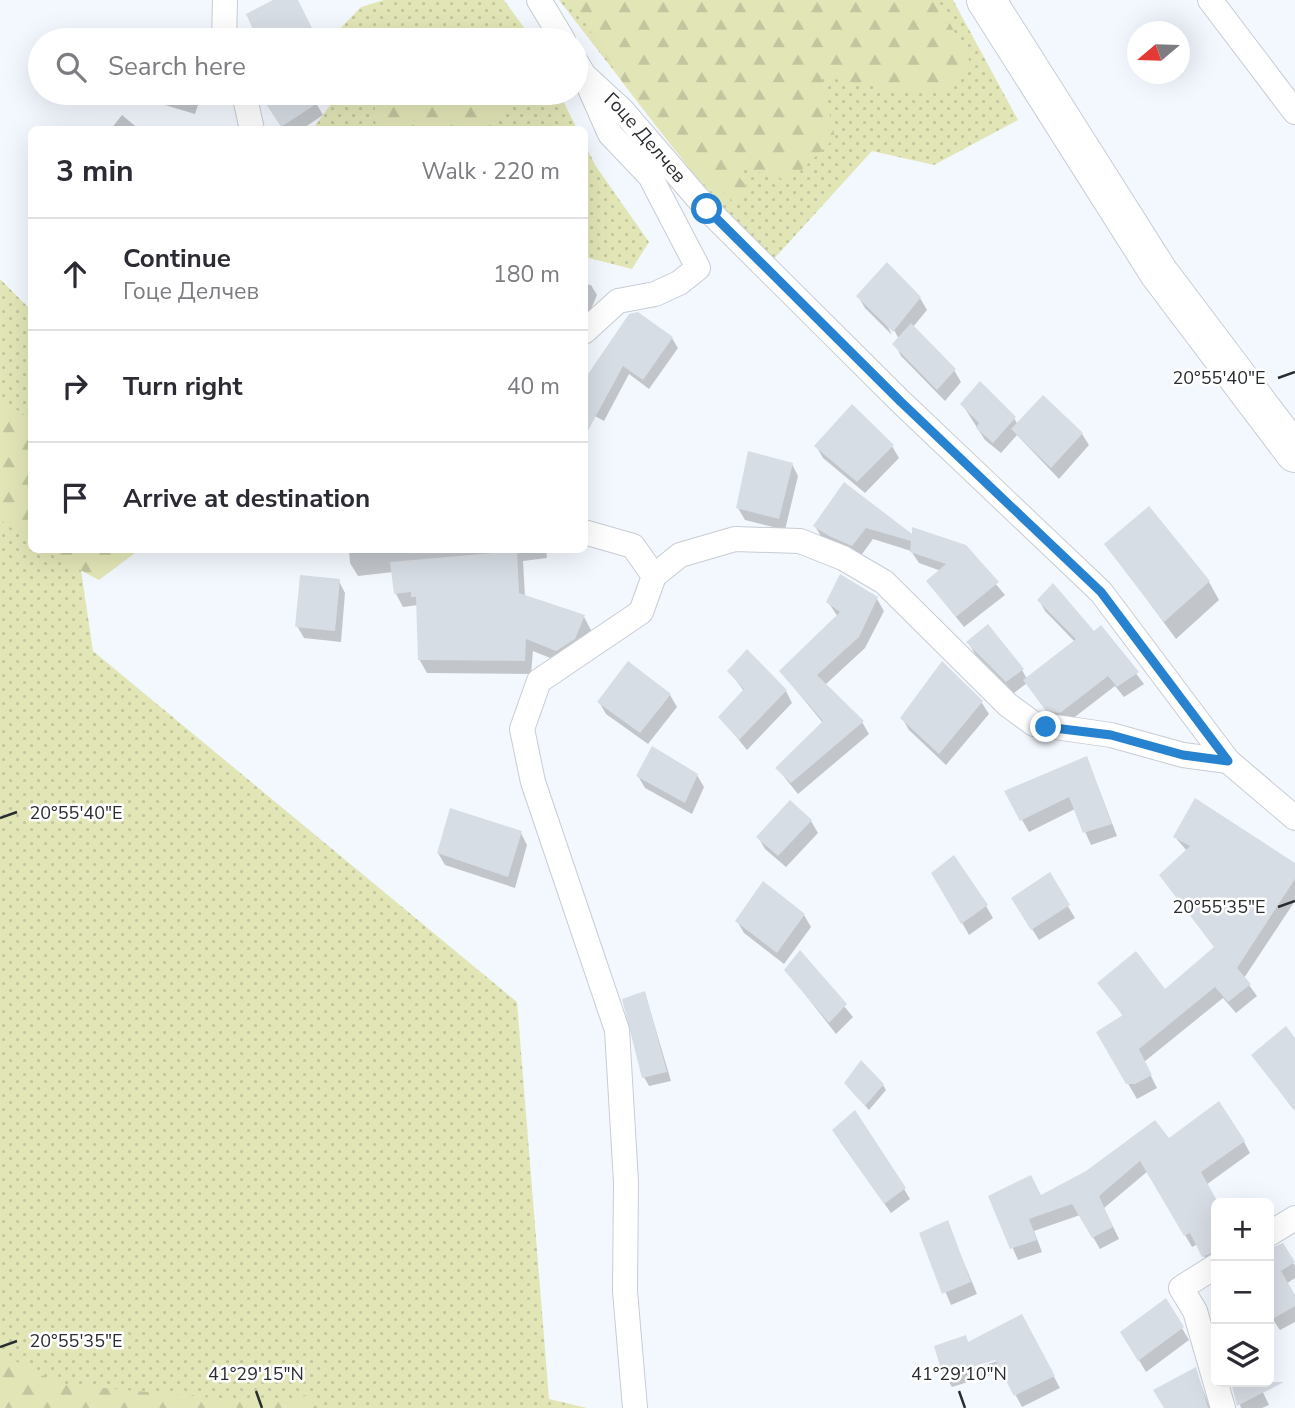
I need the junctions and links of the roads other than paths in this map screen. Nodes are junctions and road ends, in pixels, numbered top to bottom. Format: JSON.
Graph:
{"nodes":[{"id":1,"x":225,"y":0,"type":"edge"},
{"id":2,"x":539,"y":0,"type":"edge"},
{"id":3,"x":986,"y":0,"type":"edge"},
{"id":4,"x":1210,"y":0,"type":"edge"},
{"id":5,"x":224,"y":28,"type":"edge"},
{"id":6,"x":556,"y":28,"type":"edge"},
{"id":7,"x":588,"y":77,"type":"edge"},
{"id":8,"x":588,"y":86,"type":"edge"},
{"id":9,"x":247,"y":105,"type":"edge"},
{"id":10,"x":1295,"y":112,"type":"edge"},
{"id":11,"x":251,"y":126,"type":"edge"},
{"id":12,"x":588,"y":328,"type":"edge"},
{"id":13,"x":1295,"y":453,"type":"edge"},
{"id":14,"x":588,"y":533,"type":"edge"},
{"id":15,"x":654,"y":576,"type":"junction"},
{"id":16,"x":1228,"y":761,"type":"junction"},
{"id":17,"x":1295,"y":818,"type":"edge"},
{"id":18,"x":1295,"y":1218,"type":"edge"},
{"id":19,"x":1274,"y":1231,"type":"edge"},
{"id":20,"x":1211,"y":1269,"type":"edge"},
{"id":21,"x":635,"y":1408,"type":"edge"},
{"id":22,"x":1223,"y":1408,"type":"edge"}],
"edges":[{"from":1,"to":5,"type":"street"},
{"from":2,"to":6,"type":"street"},
{"from":3,"to":13,"type":"main road"},
{"from":4,"to":10,"type":"street"},
{"from":7,"to":16,"type":"street","name":"Гоце Делчев"},
{"from":8,"to":12,"type":"street"},
{"from":9,"to":11,"type":"street"},
{"from":14,"to":15,"type":"street"},
{"from":15,"to":16,"type":"street"},
{"from":15,"to":21,"type":"street"},
{"from":16,"to":17,"type":"street","name":"Гоце Делчев"},
{"from":18,"to":19,"type":"street"},
{"from":20,"to":22,"type":"street"}]}
